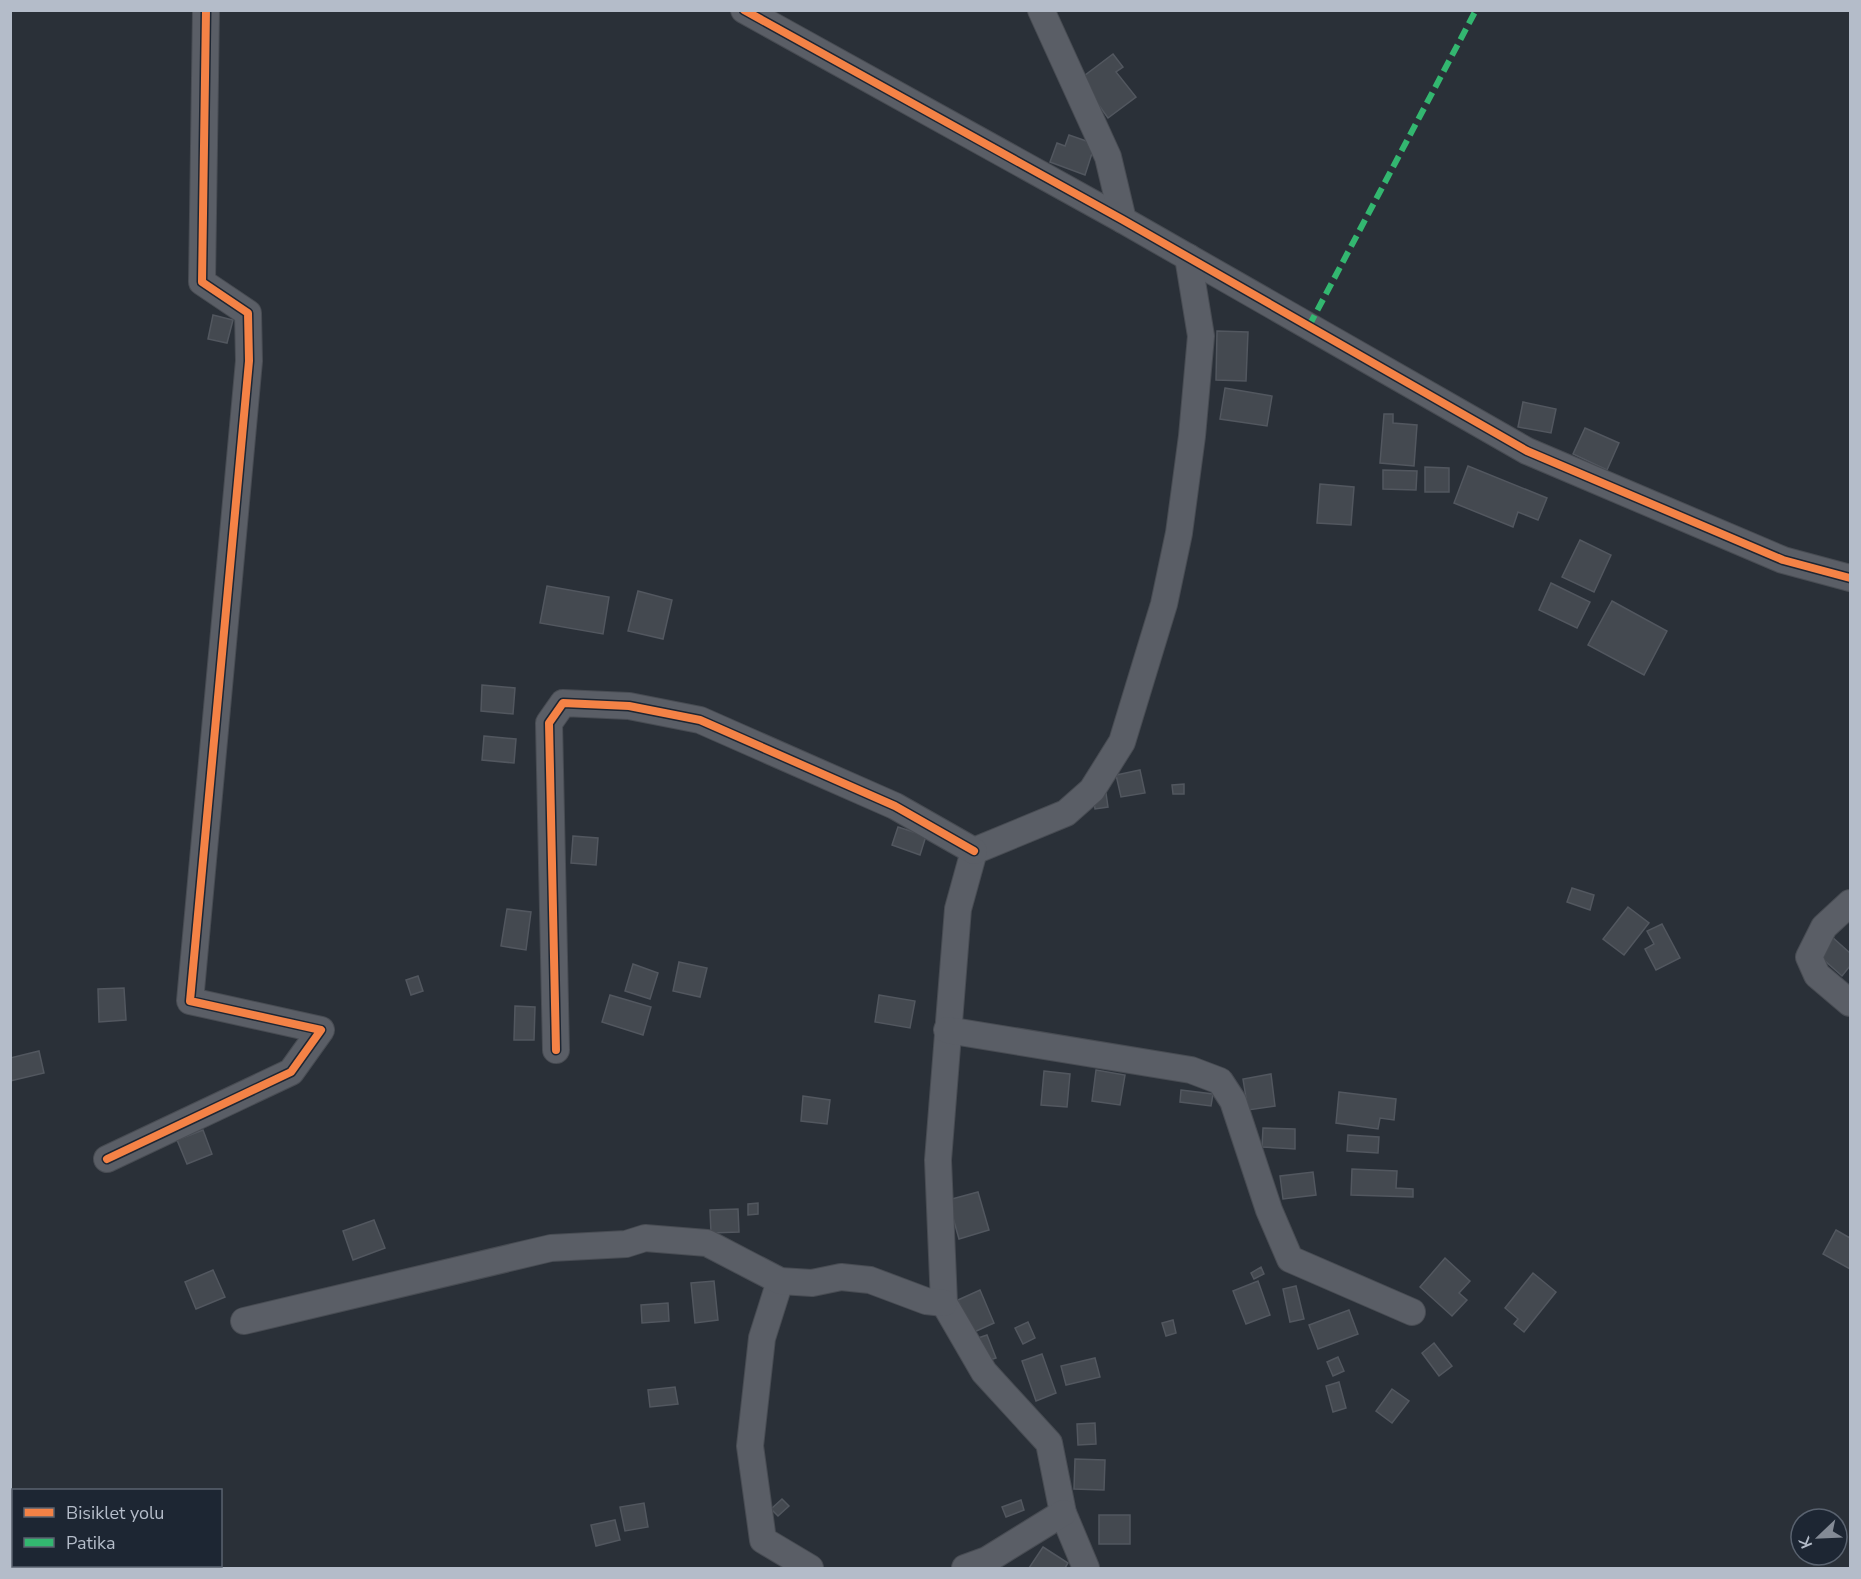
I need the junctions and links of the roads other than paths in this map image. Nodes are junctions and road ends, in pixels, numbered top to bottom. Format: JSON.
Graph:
{"nodes":[{"id":1,"x":206,"y":10,"type":"edge"},
{"id":2,"x":744,"y":10,"type":"edge"},
{"id":3,"x":1041,"y":10,"type":"edge"},
{"id":4,"x":1123,"y":220,"type":"junction"},
{"id":5,"x":1188,"y":257,"type":"junction"},
{"id":6,"x":1851,"y":578,"type":"edge"},
{"id":7,"x":974,"y":851,"type":"junction"},
{"id":8,"x":1851,"y":903,"type":"edge"},
{"id":9,"x":1851,"y":1003,"type":"edge"},
{"id":10,"x":947,"y":1030,"type":"junction"},
{"id":11,"x":556,"y":1050,"type":"dead end"},
{"id":12,"x":107,"y":1159,"type":"dead end"},
{"id":13,"x":780,"y":1281,"type":"junction"},
{"id":14,"x":944,"y":1303,"type":"junction"},
{"id":15,"x":1412,"y":1312,"type":"dead end"},
{"id":16,"x":244,"y":1321,"type":"dead end"},
{"id":17,"x":1063,"y":1513,"type":"junction"},
{"id":18,"x":810,"y":1569,"type":"edge"},
{"id":19,"x":965,"y":1569,"type":"edge"},
{"id":20,"x":1086,"y":1569,"type":"edge"}],
"edges":[{"from":1,"to":12,"type":"street"},
{"from":2,"to":4,"type":"street"},
{"from":3,"to":4,"type":"street"},
{"from":4,"to":5,"type":"street"},
{"from":5,"to":6,"type":"street"},
{"from":5,"to":7,"type":"street"},
{"from":7,"to":10,"type":"street"},
{"from":7,"to":11,"type":"street"},
{"from":8,"to":9,"type":"street"},
{"from":10,"to":14,"type":"street"},
{"from":10,"to":15,"type":"street"},
{"from":13,"to":14,"type":"street"},
{"from":13,"to":16,"type":"street"},
{"from":13,"to":18,"type":"street"},
{"from":14,"to":17,"type":"street"},
{"from":17,"to":19,"type":"street"},
{"from":17,"to":20,"type":"street"}]}
